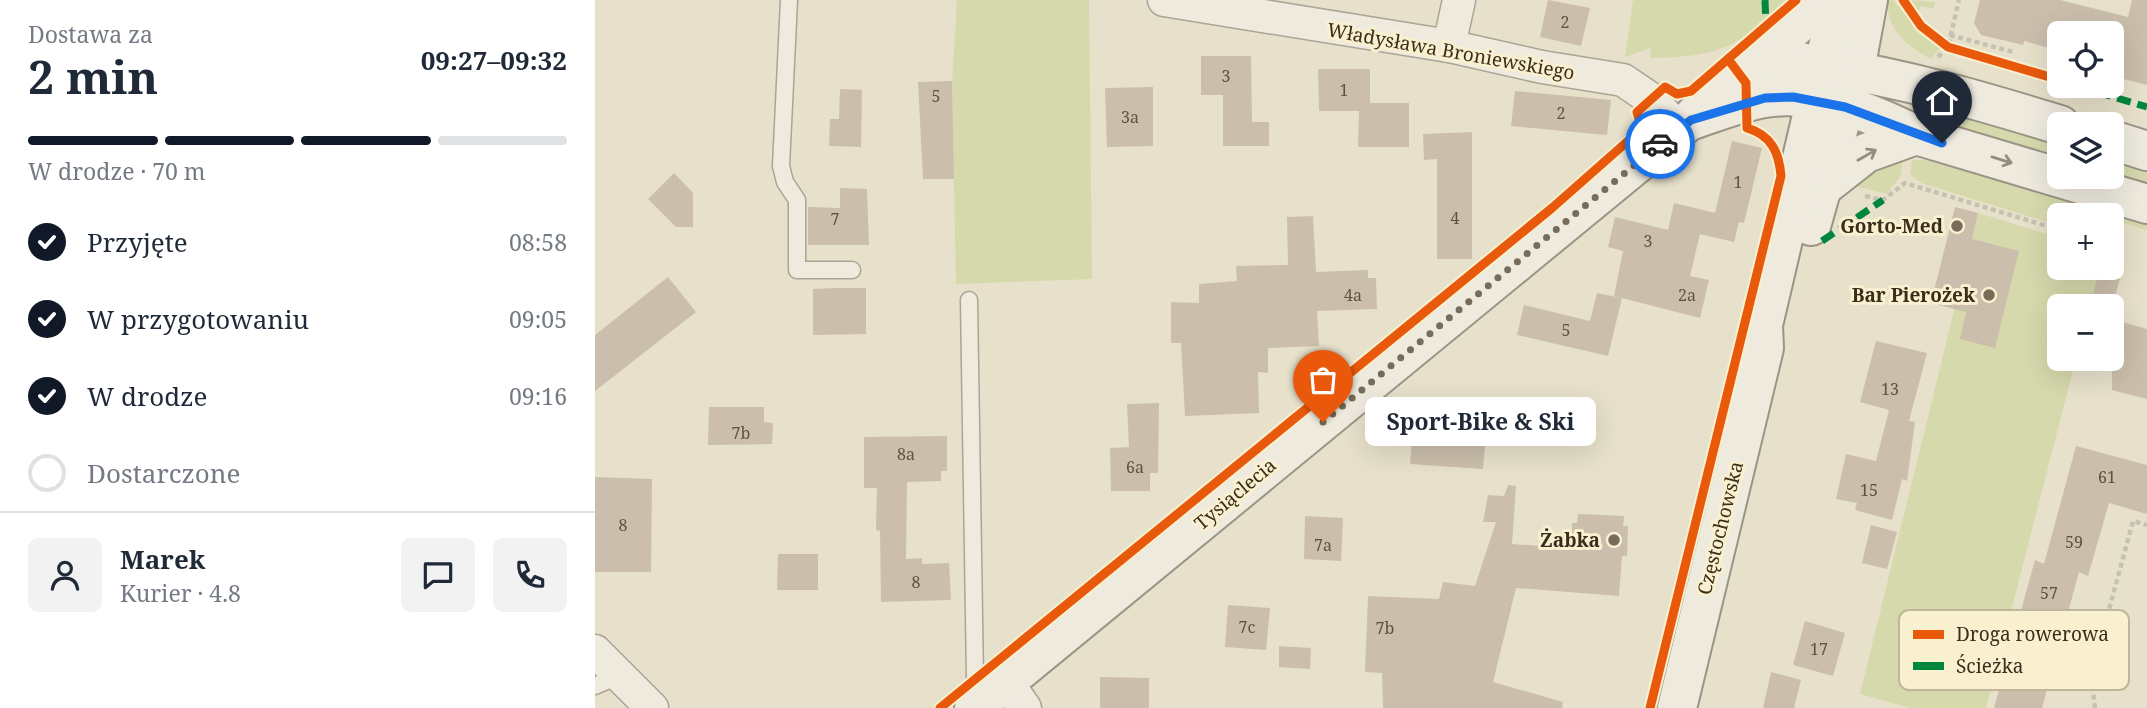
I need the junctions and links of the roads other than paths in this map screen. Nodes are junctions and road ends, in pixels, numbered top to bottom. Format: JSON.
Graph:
{"nodes":[{"id":1,"x":789,"y":0,"type":"edge"},
{"id":2,"x":1164,"y":0,"type":"edge"},
{"id":3,"x":1459,"y":0,"type":"edge"},
{"id":4,"x":1822,"y":0,"type":"edge"},
{"id":5,"x":1839,"y":0,"type":"edge"},
{"id":6,"x":1871,"y":0,"type":"edge"},
{"id":7,"x":1449,"y":46,"type":"junction"},
{"id":8,"x":1835,"y":86,"type":"junction"},
{"id":9,"x":1927,"y":86,"type":"junction"},
{"id":10,"x":1743,"y":88,"type":"junction"},
{"id":11,"x":2047,"y":121,"type":"edge"},
{"id":12,"x":1685,"y":125,"type":"junction"},
{"id":13,"x":1916,"y":135,"type":"junction"},
{"id":14,"x":2124,"y":143,"type":"edge"},
{"id":15,"x":2147,"y":150,"type":"edge"},
{"id":16,"x":1827,"y":186,"type":"junction"},
{"id":17,"x":2147,"y":204,"type":"edge"},
{"id":18,"x":852,"y":270,"type":"dead end"},
{"id":19,"x":969,"y":300,"type":"dead end"},
{"id":20,"x":595,"y":651,"type":"edge"},
{"id":21,"x":606,"y":681,"type":"edge"},
{"id":22,"x":997,"y":700,"type":"edge"},
{"id":23,"x":652,"y":708,"type":"edge"},
{"id":24,"x":1677,"y":708,"type":"edge"}],
"edges":[{"from":1,"to":18,"type":"lane"},
{"from":2,"to":7,"type":"street","name":"Władysława Broniewskiego"},
{"from":3,"to":7,"type":"street"},
{"from":4,"to":10,"type":"street"},
{"from":5,"to":8,"type":"street"},
{"from":6,"to":8,"type":"street","name":"Częstochowska"},
{"from":6,"to":9,"type":"street"},
{"from":7,"to":12,"type":"street","name":"Władysława Broniewskiego"},
{"from":8,"to":9,"type":"street"},
{"from":8,"to":10,"type":"street","name":"Tysiąclecia"},
{"from":8,"to":13,"type":"street"},
{"from":8,"to":16,"type":"street","name":"Częstochowska"},
{"from":9,"to":11,"type":"street"},
{"from":10,"to":12,"type":"street","name":"Tysiąclecia"},
{"from":10,"to":16,"type":"street"},
{"from":12,"to":22,"type":"street","name":"Tysiąclecia"},
{"from":16,"to":13,"type":"street","one_way":true},
{"from":13,"to":17,"type":"street","one_way":true},
{"from":14,"to":15,"type":"street"},
{"from":16,"to":24,"type":"street","name":"Częstochowska"},
{"from":19,"to":22,"type":"lane"},
{"from":20,"to":21,"type":"street"},
{"from":21,"to":23,"type":"street"}]}
